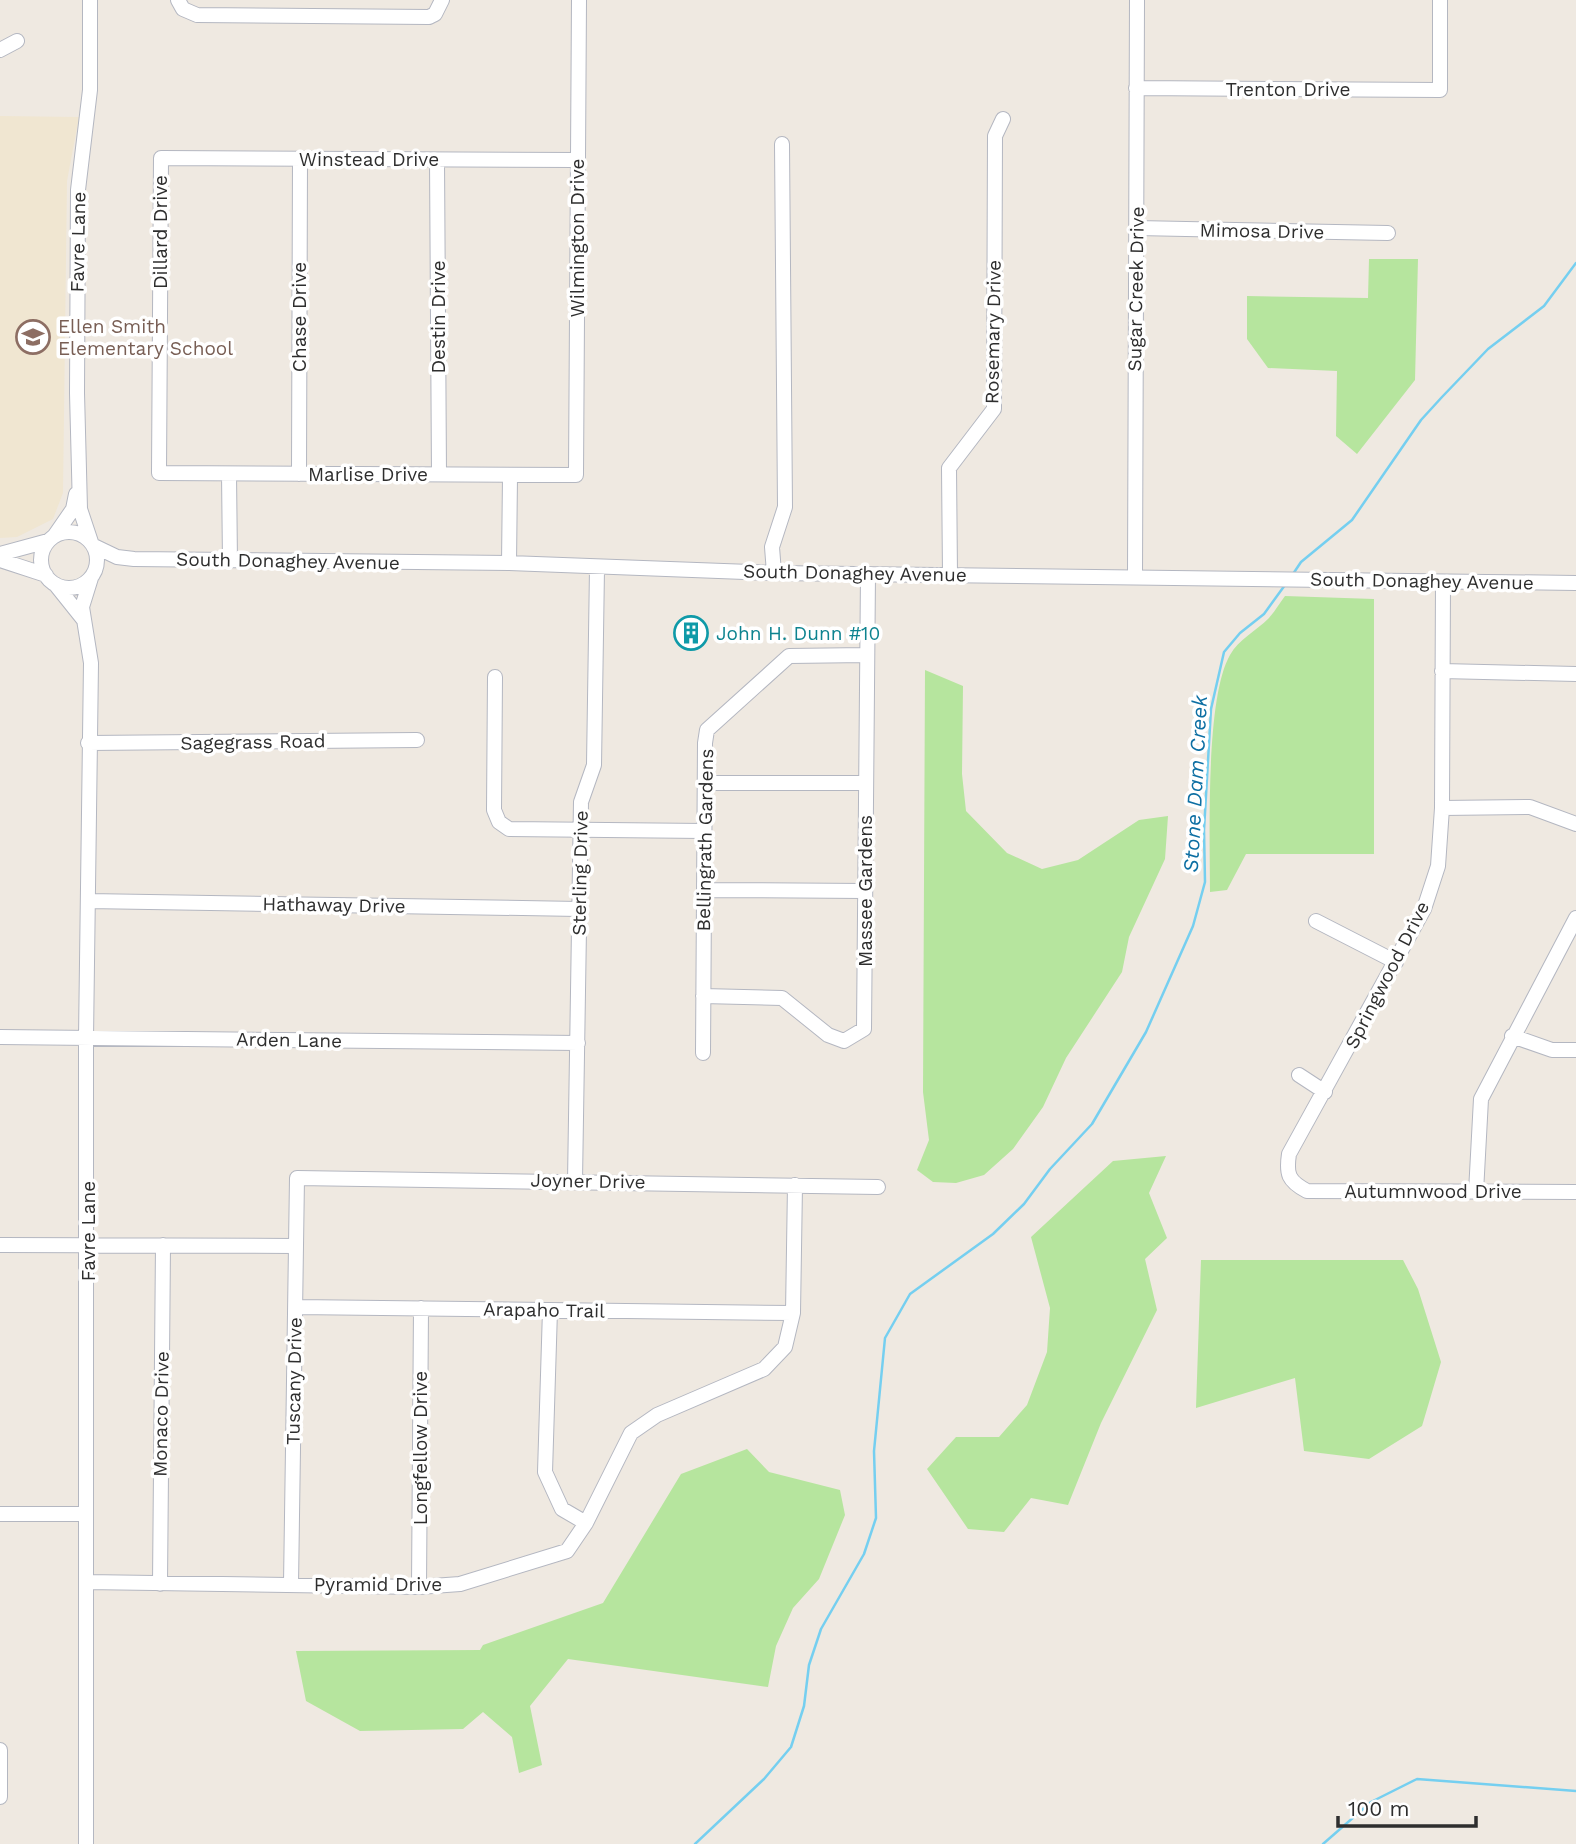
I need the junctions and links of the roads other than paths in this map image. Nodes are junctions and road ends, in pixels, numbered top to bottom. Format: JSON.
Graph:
{"nodes":[{"id":1,"x":90,"y":0,"type":"edge"},
{"id":2,"x":309,"y":0,"type":"edge"},
{"id":3,"x":579,"y":0,"type":"edge"},
{"id":4,"x":1137,"y":0,"type":"edge"},
{"id":5,"x":1440,"y":0,"type":"edge"},
{"id":6,"x":180,"y":4,"type":"edge"},
{"id":7,"x":439,"y":7,"type":"edge"},
{"id":8,"x":308,"y":17,"type":"junction"},
{"id":9,"x":17,"y":41,"type":"dead end"},
{"id":10,"x":0,"y":50,"type":"edge"},
{"id":11,"x":1136,"y":88,"type":"junction"},
{"id":12,"x":1003,"y":119,"type":"dead end"},
{"id":13,"x":782,"y":144,"type":"dead end"},
{"id":14,"x":161,"y":159,"type":"joint"},
{"id":15,"x":300,"y":159,"type":"junction"},
{"id":16,"x":437,"y":160,"type":"junction"},
{"id":17,"x":577,"y":160,"type":"junction"},
{"id":18,"x":1137,"y":228,"type":"junction"},
{"id":19,"x":1388,"y":233,"type":"dead end"},
{"id":20,"x":159,"y":473,"type":"joint"},
{"id":21,"x":229,"y":474,"type":"junction"},
{"id":22,"x":299,"y":474,"type":"junction"},
{"id":23,"x":439,"y":474,"type":"junction"},
{"id":24,"x":576,"y":475,"type":"joint"},
{"id":25,"x":510,"y":477,"type":"junction"},
{"id":26,"x":78,"y":486,"type":"junction"},
{"id":27,"x":52,"y":538,"type":"junction"},
{"id":28,"x":93,"y":544,"type":"junction"},
{"id":29,"x":0,"y":554,"type":"edge"},
{"id":30,"x":134,"y":559,"type":"junction"},
{"id":31,"x":0,"y":560,"type":"edge"},
{"id":32,"x":230,"y":561,"type":"junction"},
{"id":33,"x":509,"y":563,"type":"junction"},
{"id":34,"x":597,"y":569,"type":"junction"},
{"id":35,"x":774,"y":573,"type":"junction"},
{"id":36,"x":867,"y":574,"type":"junction"},
{"id":37,"x":950,"y":574,"type":"junction"},
{"id":38,"x":92,"y":576,"type":"junction"},
{"id":39,"x":1135,"y":578,"type":"junction"},
{"id":40,"x":50,"y":579,"type":"junction"},
{"id":41,"x":1443,"y":583,"type":"junction"},
{"id":42,"x":1576,"y":583,"type":"edge"},
{"id":43,"x":83,"y":619,"type":"junction"},
{"id":44,"x":866,"y":655,"type":"junction"},
{"id":45,"x":1442,"y":671,"type":"junction"},
{"id":46,"x":1576,"y":674,"type":"edge"},
{"id":47,"x":495,"y":677,"type":"dead end"},
{"id":48,"x":417,"y":740,"type":"dead end"},
{"id":49,"x":88,"y":743,"type":"junction"},
{"id":50,"x":704,"y":783,"type":"junction"},
{"id":51,"x":865,"y":783,"type":"junction"},
{"id":52,"x":1442,"y":808,"type":"junction"},
{"id":53,"x":1576,"y":824,"type":"edge"},
{"id":54,"x":580,"y":830,"type":"junction"},
{"id":55,"x":704,"y":831,"type":"junction"},
{"id":56,"x":704,"y":890,"type":"junction"},
{"id":57,"x":865,"y":891,"type":"junction"},
{"id":58,"x":88,"y":901,"type":"junction"},
{"id":59,"x":579,"y":909,"type":"junction"},
{"id":60,"x":1576,"y":918,"type":"edge"},
{"id":61,"x":1316,"y":921,"type":"dead end"},
{"id":62,"x":1395,"y":962,"type":"junction"},
{"id":63,"x":703,"y":996,"type":"junction"},
{"id":64,"x":1512,"y":1036,"type":"junction"},
{"id":65,"x":0,"y":1037,"type":"edge"},
{"id":66,"x":86,"y":1038,"type":"junction"},
{"id":67,"x":578,"y":1043,"type":"junction"},
{"id":68,"x":1576,"y":1050,"type":"edge"},
{"id":69,"x":703,"y":1053,"type":"dead end"},
{"id":70,"x":1300,"y":1075,"type":"dead end"},
{"id":71,"x":1325,"y":1092,"type":"junction"},
{"id":72,"x":297,"y":1178,"type":"joint"},
{"id":73,"x":575,"y":1181,"type":"junction"},
{"id":74,"x":1293,"y":1184,"type":"joint"},
{"id":75,"x":795,"y":1185,"type":"junction"},
{"id":76,"x":878,"y":1187,"type":"dead end"},
{"id":77,"x":1476,"y":1192,"type":"junction"},
{"id":78,"x":1576,"y":1192,"type":"edge"},
{"id":79,"x":0,"y":1245,"type":"edge"},
{"id":80,"x":163,"y":1245,"type":"junction"},
{"id":81,"x":295,"y":1246,"type":"junction"},
{"id":82,"x":89,"y":1247,"type":"junction"},
{"id":83,"x":296,"y":1307,"type":"junction"},
{"id":84,"x":421,"y":1308,"type":"junction"},
{"id":85,"x":550,"y":1310,"type":"junction"},
{"id":86,"x":793,"y":1313,"type":"junction"},
{"id":87,"x":0,"y":1514,"type":"edge"},
{"id":88,"x":85,"y":1514,"type":"junction"},
{"id":89,"x":586,"y":1523,"type":"junction"},
{"id":90,"x":86,"y":1582,"type":"junction"},
{"id":91,"x":160,"y":1584,"type":"junction"},
{"id":92,"x":291,"y":1584,"type":"junction"},
{"id":93,"x":419,"y":1587,"type":"junction"},
{"id":94,"x":0,"y":1750,"type":"edge"},
{"id":95,"x":0,"y":1797,"type":"edge"},
{"id":96,"x":86,"y":1844,"type":"edge"}],
"edges":[{"from":1,"to":26,"type":"street","name":"Favre Lane"},
{"from":2,"to":8,"type":"street"},
{"from":3,"to":17,"type":"street","name":"Wilmington Drive"},
{"from":4,"to":11,"type":"street","name":"Sugar Creek Drive"},
{"from":5,"to":11,"type":"street","name":"Trenton Drive"},
{"from":6,"to":8,"type":"street"},
{"from":7,"to":8,"type":"street"},
{"from":9,"to":10,"type":"street"},
{"from":11,"to":18,"type":"street","name":"Sugar Creek Drive"},
{"from":12,"to":37,"type":"street","name":"Rosemary Drive"},
{"from":13,"to":35,"type":"street"},
{"from":14,"to":15,"type":"street","name":"Winstead Drive"},
{"from":14,"to":20,"type":"street","name":"Dillard Drive"},
{"from":15,"to":16,"type":"street","name":"Winstead Drive"},
{"from":15,"to":22,"type":"street","name":"Chase Drive"},
{"from":16,"to":17,"type":"street","name":"Winstead Drive"},
{"from":16,"to":23,"type":"street","name":"Destin Drive"},
{"from":17,"to":24,"type":"street","name":"Wilmington Drive"},
{"from":18,"to":19,"type":"street","name":"Mimosa Drive"},
{"from":18,"to":39,"type":"street","name":"Sugar Creek Drive"},
{"from":20,"to":21,"type":"street","name":"Marlise Drive"},
{"from":21,"to":22,"type":"street","name":"Marlise Drive"},
{"from":21,"to":32,"type":"street"},
{"from":22,"to":23,"type":"street","name":"Marlise Drive"},
{"from":23,"to":25,"type":"street","name":"Marlise Drive"},
{"from":24,"to":25,"type":"street","name":"Marlise Drive"},
{"from":25,"to":33,"type":"street"},
{"from":26,"to":27,"type":"street","name":"Favre Lane"},
{"from":26,"to":28,"type":"street","name":"Favre Lane"},
{"from":27,"to":28,"type":"street"},
{"from":27,"to":29,"type":"street"},
{"from":27,"to":40,"type":"street"},
{"from":28,"to":30,"type":"street","name":"South Donaghey Avenue"},
{"from":28,"to":38,"type":"street"},
{"from":30,"to":32,"type":"street","name":"South Donaghey Avenue"},
{"from":30,"to":38,"type":"street","name":"South Donaghey Avenue"},
{"from":31,"to":40,"type":"street"},
{"from":32,"to":33,"type":"street","name":"South Donaghey Avenue"},
{"from":33,"to":34,"type":"street","name":"South Donaghey Avenue"},
{"from":34,"to":35,"type":"street","name":"South Donaghey Avenue"},
{"from":34,"to":54,"type":"street","name":"Sterling Drive"},
{"from":35,"to":36,"type":"street","name":"South Donaghey Avenue"},
{"from":36,"to":37,"type":"street","name":"South Donaghey Avenue"},
{"from":36,"to":44,"type":"street","name":"Massee Gardens"},
{"from":37,"to":39,"type":"street","name":"South Donaghey Avenue"},
{"from":38,"to":40,"type":"street"},
{"from":38,"to":43,"type":"street","name":"Favre Lane"},
{"from":39,"to":41,"type":"street","name":"South Donaghey Avenue"},
{"from":40,"to":43,"type":"street","name":"Favre Lane"},
{"from":41,"to":42,"type":"street","name":"South Donaghey Avenue"},
{"from":41,"to":45,"type":"street","name":"Springwood Drive"},
{"from":43,"to":49,"type":"street","name":"Favre Lane"},
{"from":44,"to":50,"type":"street","name":"Bellingrath Gardens"},
{"from":44,"to":51,"type":"street","name":"Massee Gardens"},
{"from":45,"to":46,"type":"street"},
{"from":45,"to":52,"type":"street","name":"Springwood Drive"},
{"from":47,"to":54,"type":"street"},
{"from":48,"to":49,"type":"street","name":"Sagegrass Road"},
{"from":49,"to":58,"type":"street","name":"Favre Lane"},
{"from":50,"to":51,"type":"street"},
{"from":50,"to":55,"type":"street","name":"Bellingrath Gardens"},
{"from":51,"to":57,"type":"street","name":"Massee Gardens"},
{"from":52,"to":53,"type":"street"},
{"from":52,"to":62,"type":"street","name":"Springwood Drive"},
{"from":54,"to":55,"type":"street"},
{"from":54,"to":59,"type":"street","name":"Sterling Drive"},
{"from":55,"to":56,"type":"street","name":"Bellingrath Gardens"},
{"from":56,"to":57,"type":"street"},
{"from":56,"to":63,"type":"street","name":"Bellingrath Gardens"},
{"from":57,"to":63,"type":"street","name":"Massee Gardens"},
{"from":58,"to":59,"type":"street","name":"Hathaway Drive"},
{"from":58,"to":66,"type":"street","name":"Favre Lane"},
{"from":59,"to":67,"type":"street","name":"Sterling Drive"},
{"from":60,"to":64,"type":"street"},
{"from":61,"to":62,"type":"street"},
{"from":62,"to":71,"type":"street","name":"Springwood Drive"},
{"from":63,"to":69,"type":"street","name":"Bellingrath Gardens"},
{"from":64,"to":68,"type":"street"},
{"from":64,"to":77,"type":"street"},
{"from":65,"to":66,"type":"street","name":"Arden Lane"},
{"from":66,"to":67,"type":"street","name":"Arden Lane"},
{"from":66,"to":82,"type":"street","name":"Favre Lane"},
{"from":67,"to":73,"type":"street","name":"Sterling Drive"},
{"from":70,"to":71,"type":"street"},
{"from":71,"to":74,"type":"street","name":"Springwood Drive"},
{"from":72,"to":73,"type":"street","name":"Joyner Drive"},
{"from":72,"to":81,"type":"street","name":"Tuscany Drive"},
{"from":73,"to":75,"type":"street","name":"Joyner Drive"},
{"from":74,"to":77,"type":"street","name":"Autumnwood Drive"},
{"from":75,"to":76,"type":"street","name":"Joyner Drive"},
{"from":75,"to":86,"type":"street","name":"Pyramid Drive"},
{"from":77,"to":78,"type":"street","name":"Autumnwood Drive"},
{"from":79,"to":82,"type":"street"},
{"from":80,"to":81,"type":"street"},
{"from":80,"to":82,"type":"street"},
{"from":80,"to":91,"type":"street","name":"Monaco Drive"},
{"from":81,"to":83,"type":"street","name":"Tuscany Drive"},
{"from":82,"to":88,"type":"street","name":"Favre Lane"},
{"from":83,"to":84,"type":"street","name":"Arapaho Trail"},
{"from":83,"to":92,"type":"street","name":"Tuscany Drive"},
{"from":84,"to":85,"type":"street","name":"Arapaho Trail"},
{"from":84,"to":93,"type":"street","name":"Longfellow Drive"},
{"from":85,"to":86,"type":"street","name":"Arapaho Trail"},
{"from":85,"to":89,"type":"street"},
{"from":86,"to":89,"type":"street","name":"Pyramid Drive"},
{"from":87,"to":88,"type":"street"},
{"from":88,"to":90,"type":"street","name":"Favre Lane"},
{"from":89,"to":93,"type":"street","name":"Pyramid Drive"},
{"from":90,"to":91,"type":"street","name":"Pyramid Drive"},
{"from":90,"to":96,"type":"street","name":"Favre Lane"},
{"from":91,"to":92,"type":"street","name":"Pyramid Drive"},
{"from":92,"to":93,"type":"street","name":"Pyramid Drive"},
{"from":94,"to":95,"type":"street"}]}
